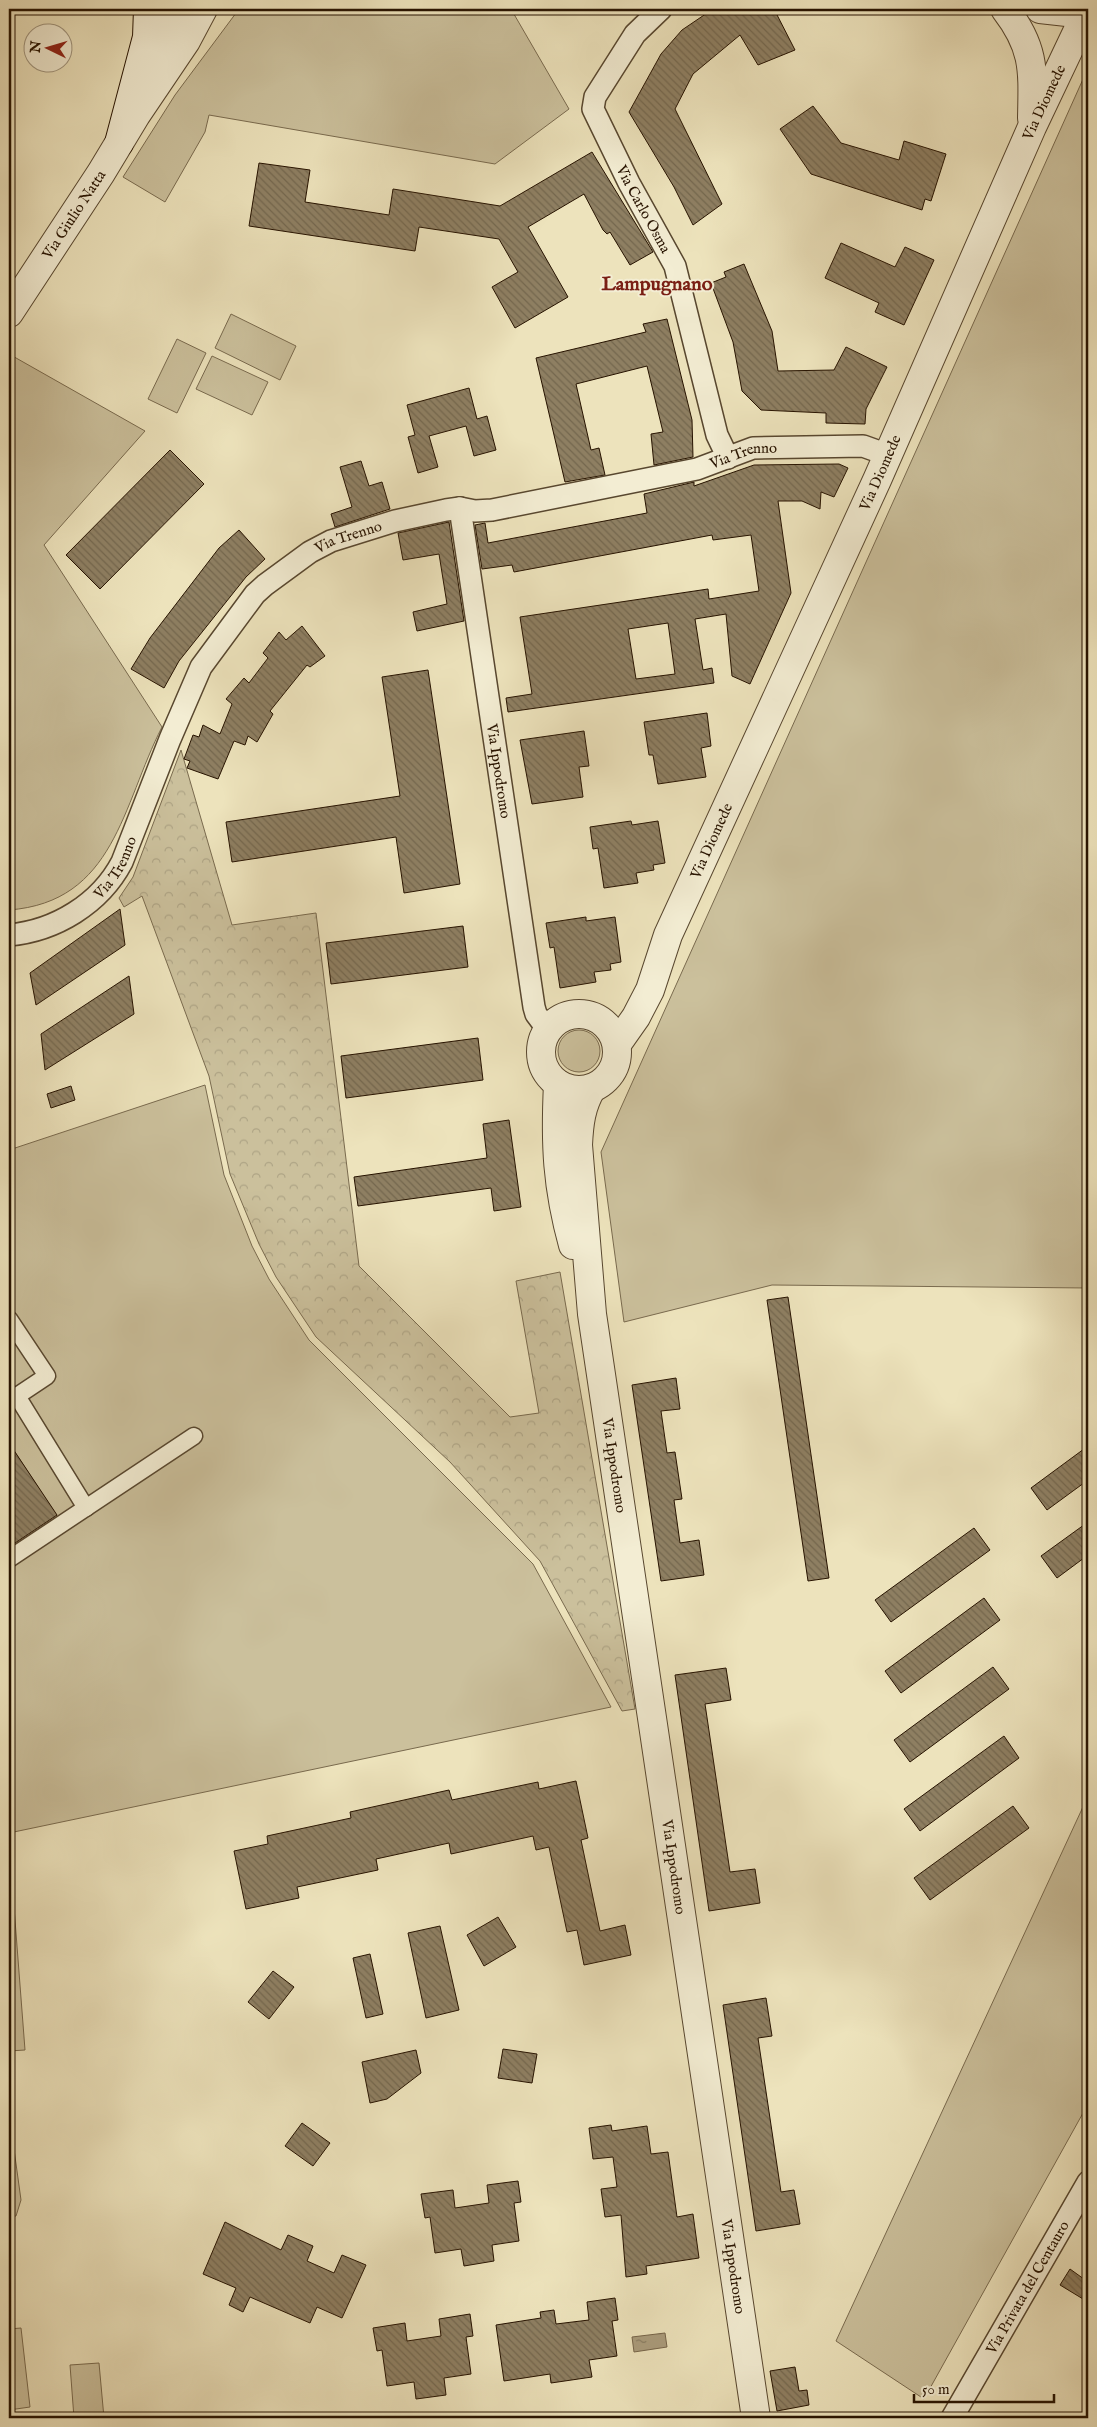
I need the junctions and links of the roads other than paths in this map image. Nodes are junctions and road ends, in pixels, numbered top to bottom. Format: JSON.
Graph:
{"nodes":[{"id":1,"x":148,"y":9,"type":"edge"},
{"id":2,"x":177,"y":9,"type":"edge"},
{"id":3,"x":203,"y":9,"type":"edge"},
{"id":4,"x":213,"y":9,"type":"edge"},
{"id":5,"x":661,"y":9,"type":"edge"},
{"id":6,"x":1005,"y":9,"type":"edge"},
{"id":7,"x":1040,"y":9,"type":"edge"},
{"id":8,"x":1085,"y":11,"type":"edge"},
{"id":9,"x":186,"y":41,"type":"junction"},
{"id":10,"x":136,"y":115,"type":"junction"},
{"id":11,"x":1032,"y":127,"type":"junction"},
{"id":12,"x":119,"y":144,"type":"junction"},
{"id":13,"x":9,"y":314,"type":"edge"},
{"id":14,"x":888,"y":455,"type":"junction"},
{"id":15,"x":728,"y":458,"type":"junction"},
{"id":16,"x":460,"y":508,"type":"junction"},
{"id":17,"x":9,"y":935,"type":"edge"},
{"id":18,"x":668,"y":935,"type":"junction"},
{"id":19,"x":600,"y":1019,"type":"junction"},
{"id":20,"x":548,"y":1030,"type":"junction"},
{"id":21,"x":617,"y":1044,"type":"junction"},
{"id":22,"x":558,"y":1084,"type":"junction"},
{"id":23,"x":592,"y":1088,"type":"junction"},
{"id":24,"x":592,"y":1314,"type":"junction"},
{"id":25,"x":9,"y":1319,"type":"edge"},
{"id":26,"x":13,"y":1398,"type":"edge"},
{"id":27,"x":194,"y":1436,"type":"dead end"},
{"id":28,"x":86,"y":1508,"type":"junction"},
{"id":29,"x":9,"y":1559,"type":"edge"},
{"id":30,"x":1088,"y":2182,"type":"edge"},
{"id":31,"x":756,"y":2418,"type":"edge"},
{"id":32,"x":952,"y":2418,"type":"edge"}],
"edges":[{"from":1,"to":12,"type":"street"},
{"from":2,"to":10,"type":"street","name":"Via Giulio Natta"},
{"from":3,"to":9,"type":"street","name":"Via Giulio Natta"},
{"from":4,"to":9,"type":"street","name":"Via Giulio Natta"},
{"from":5,"to":15,"type":"street","name":"Via Carlo Osma"},
{"from":6,"to":11,"type":"street"},
{"from":7,"to":8,"type":"street"},
{"from":8,"to":11,"type":"street","name":"Via Diomede"},
{"from":9,"to":10,"type":"street","name":"Via Giulio Natta"},
{"from":10,"to":12,"type":"street","name":"Via Giulio Natta"},
{"from":11,"to":14,"type":"street","name":"Via Diomede"},
{"from":12,"to":13,"type":"street","name":"Via Giulio Natta"},
{"from":14,"to":15,"type":"street","name":"Via Trenno"},
{"from":14,"to":18,"type":"street","name":"Via Diomede"},
{"from":15,"to":16,"type":"street","name":"Via Trenno"},
{"from":16,"to":17,"type":"street","name":"Via Trenno"},
{"from":16,"to":20,"type":"street","name":"Via Ippodromo"},
{"from":18,"to":19,"type":"street","name":"Via Diomede"},
{"from":18,"to":21,"type":"street","name":"Via Diomede"},
{"from":19,"to":20,"type":"street"},
{"from":19,"to":21,"type":"street"},
{"from":20,"to":22,"type":"street"},
{"from":21,"to":23,"type":"street"},
{"from":22,"to":23,"type":"street"},
{"from":22,"to":24,"type":"street","name":"Via Ippodromo"},
{"from":23,"to":24,"type":"street","name":"Via Ippodromo"},
{"from":24,"to":31,"type":"street","name":"Via Ippodromo"},
{"from":25,"to":26,"type":"street"},
{"from":26,"to":28,"type":"street"},
{"from":27,"to":28,"type":"street"},
{"from":28,"to":29,"type":"street"},
{"from":30,"to":32,"type":"street","name":"Via Privata del Centauro"}]}
